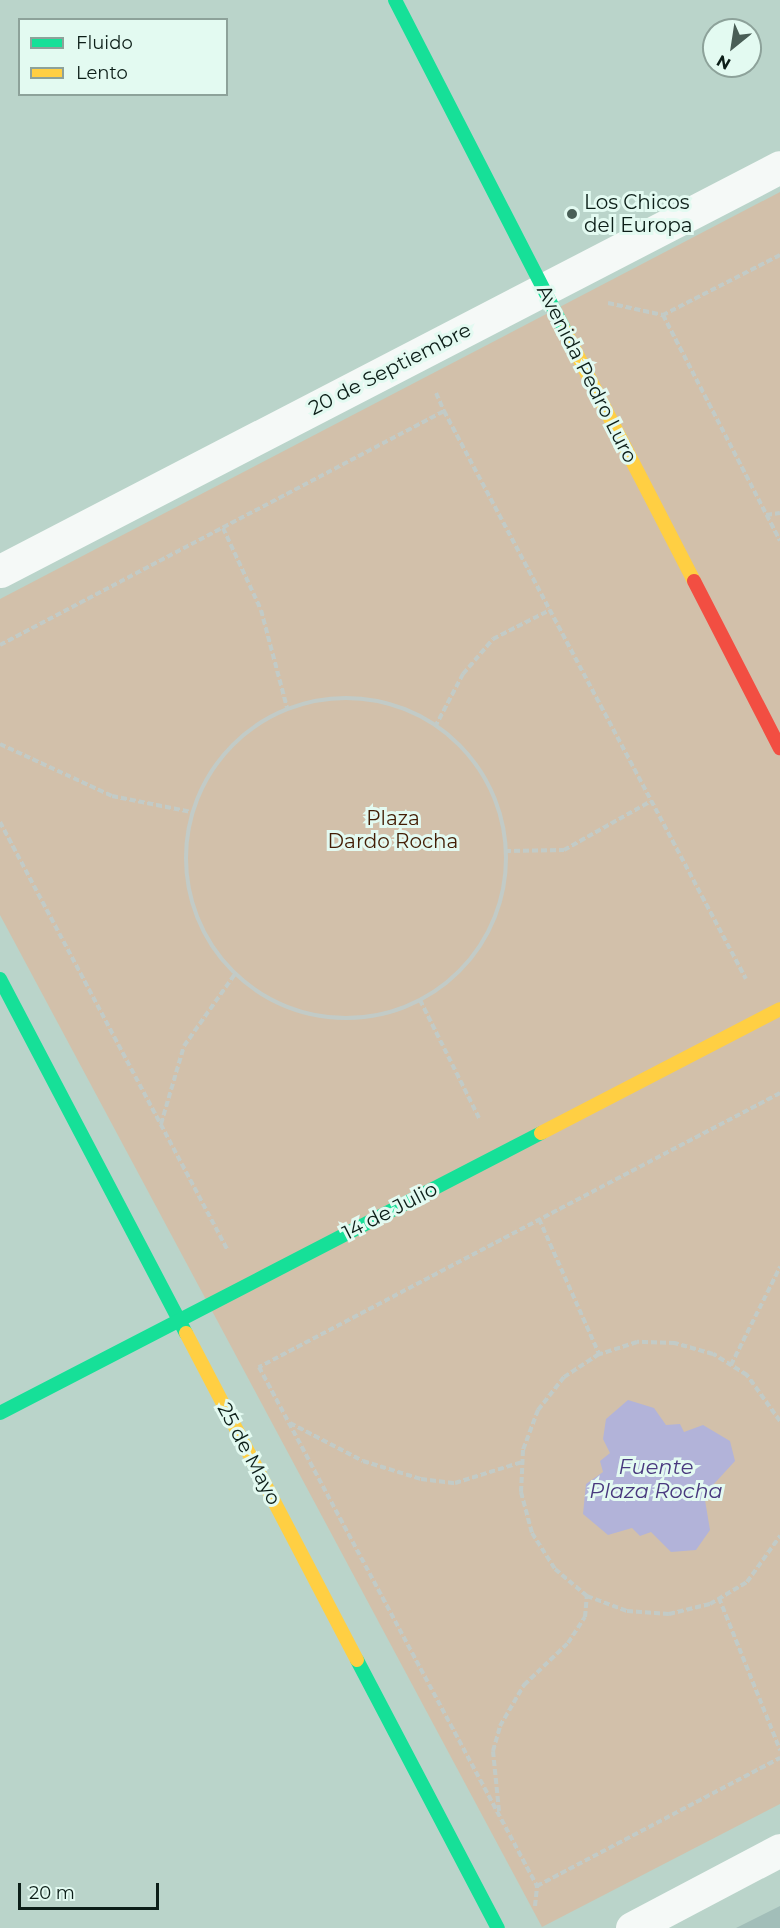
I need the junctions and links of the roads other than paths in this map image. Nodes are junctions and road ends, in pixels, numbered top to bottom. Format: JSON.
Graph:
{"nodes":[{"id":1,"x":394,"y":0,"type":"edge"},
{"id":2,"x":780,"y":167,"type":"edge"},
{"id":3,"x":544,"y":289,"type":"junction"},
{"id":4,"x":0,"y":571,"type":"edge"},
{"id":5,"x":780,"y":748,"type":"edge"},
{"id":6,"x":0,"y":979,"type":"edge"},
{"id":7,"x":780,"y":1009,"type":"edge"},
{"id":8,"x":179,"y":1320,"type":"junction"},
{"id":9,"x":0,"y":1413,"type":"edge"},
{"id":10,"x":780,"y":1850,"type":"edge"},
{"id":11,"x":498,"y":1928,"type":"edge"},
{"id":12,"x":632,"y":1928,"type":"edge"}],
"edges":[{"from":1,"to":3,"type":"street","name":"Avenida Pedro Luro"},
{"from":2,"to":3,"type":"street","name":"20 de Septiembre"},
{"from":3,"to":4,"type":"street","name":"20 de Septiembre"},
{"from":3,"to":5,"type":"street","name":"Avenida Pedro Luro"},
{"from":6,"to":8,"type":"street","name":"25 de Mayo"},
{"from":7,"to":8,"type":"street","name":"14 de Julio"},
{"from":8,"to":9,"type":"street","name":"14 de Julio"},
{"from":8,"to":11,"type":"street","name":"25 de Mayo"},
{"from":10,"to":12,"type":"street"}]}
